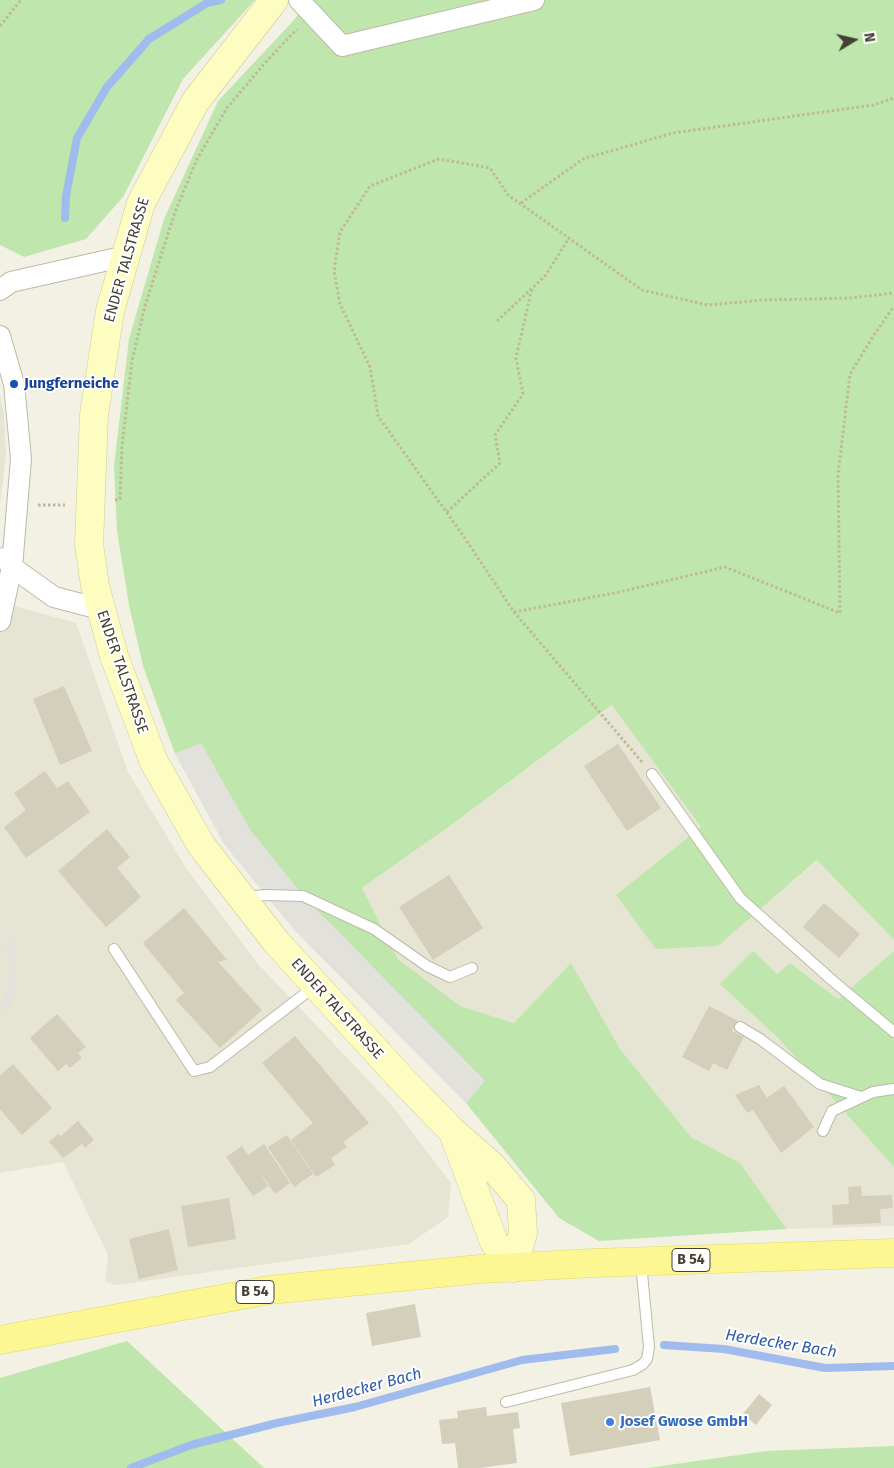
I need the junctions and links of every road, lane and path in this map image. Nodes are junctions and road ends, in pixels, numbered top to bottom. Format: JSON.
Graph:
{"nodes":[{"id":1,"x":21,"y":0,"type":"edge"},
{"id":2,"x":274,"y":0,"type":"edge"},
{"id":3,"x":534,"y":0,"type":"edge"},
{"id":4,"x":305,"y":7,"type":"edge"},
{"id":5,"x":0,"y":26,"type":"edge"},
{"id":6,"x":894,"y":98,"type":"edge"},
{"id":7,"x":521,"y":203,"type":"junction"},
{"id":8,"x":569,"y":238,"type":"junction"},
{"id":9,"x":126,"y":256,"type":"junction"},
{"id":10,"x":532,"y":288,"type":"junction"},
{"id":11,"x":0,"y":290,"type":"edge"},
{"id":12,"x":894,"y":293,"type":"edge"},
{"id":13,"x":894,"y":306,"type":"edge"},
{"id":14,"x":497,"y":321,"type":"dead end"},
{"id":15,"x":0,"y":336,"type":"edge"},
{"id":16,"x":18,"y":505,"type":"junction"},
{"id":17,"x":90,"y":506,"type":"junction"},
{"id":18,"x":447,"y":512,"type":"junction"},
{"id":19,"x":6,"y":560,"type":"edge"},
{"id":20,"x":100,"y":609,"type":"junction"},
{"id":21,"x":514,"y":612,"type":"junction"},
{"id":22,"x":0,"y":621,"type":"edge"},
{"id":23,"x":652,"y":774,"type":"joint"},
{"id":24,"x":240,"y":897,"type":"junction"},
{"id":25,"x":114,"y":949,"type":"dead end"},
{"id":26,"x":472,"y":968,"type":"dead end"},
{"id":27,"x":316,"y":985,"type":"junction"},
{"id":28,"x":740,"y":1027,"type":"dead end"},
{"id":29,"x":894,"y":1032,"type":"edge"},
{"id":30,"x":894,"y":1089,"type":"edge"},
{"id":31,"x":860,"y":1097,"type":"junction"},
{"id":32,"x":823,"y":1130,"type":"dead end"},
{"id":33,"x":452,"y":1131,"type":"junction"},
{"id":34,"x":894,"y":1253,"type":"edge"},
{"id":35,"x":641,"y":1262,"type":"junction"},
{"id":36,"x":512,"y":1268,"type":"junction"},
{"id":37,"x":0,"y":1340,"type":"edge"},
{"id":38,"x":506,"y":1402,"type":"dead end"}],
"edges":[{"from":1,"to":5,"type":"path"},
{"from":2,"to":9,"type":"main road","name":"ENDER TALSTRASSE"},
{"from":3,"to":4,"type":"street"},
{"from":4,"to":17,"type":"path"},
{"from":6,"to":7,"type":"path"},
{"from":7,"to":8,"type":"path"},
{"from":7,"to":18,"type":"path"},
{"from":8,"to":10,"type":"path"},
{"from":8,"to":12,"type":"path"},
{"from":9,"to":11,"type":"street"},
{"from":9,"to":17,"type":"main road","name":"ENDER TALSTRASSE"},
{"from":10,"to":14,"type":"path"},
{"from":10,"to":18,"type":"path"},
{"from":13,"to":21,"type":"path"},
{"from":15,"to":16,"type":"street"},
{"from":16,"to":17,"type":"path"},
{"from":16,"to":19,"type":"street"},
{"from":17,"to":20,"type":"main road","name":"ENDER TALSTRASSE"},
{"from":18,"to":21,"type":"path"},
{"from":19,"to":20,"type":"street"},
{"from":19,"to":22,"type":"street"},
{"from":20,"to":24,"type":"main road","name":"ENDER TALSTRASSE"},
{"from":21,"to":23,"type":"path"},
{"from":23,"to":29,"type":"lane"},
{"from":24,"to":26,"type":"lane"},
{"from":24,"to":27,"type":"main road","name":"ENDER TALSTRASSE"},
{"from":25,"to":27,"type":"lane"},
{"from":27,"to":33,"type":"main road","name":"ENDER TALSTRASSE"},
{"from":28,"to":31,"type":"lane"},
{"from":30,"to":31,"type":"lane"},
{"from":31,"to":32,"type":"lane"},
{"from":33,"to":36,"type":"main road","name":"ENDER TALSTRASSE"},
{"from":33,"to":36,"type":"main road","name":"ENDER TALSTRASSE"},
{"from":34,"to":35,"type":"main road","number":"B 54"},
{"from":35,"to":36,"type":"main road","number":"B 54"},
{"from":35,"to":38,"type":"lane"},
{"from":36,"to":37,"type":"main road","number":"B 54"}]}
